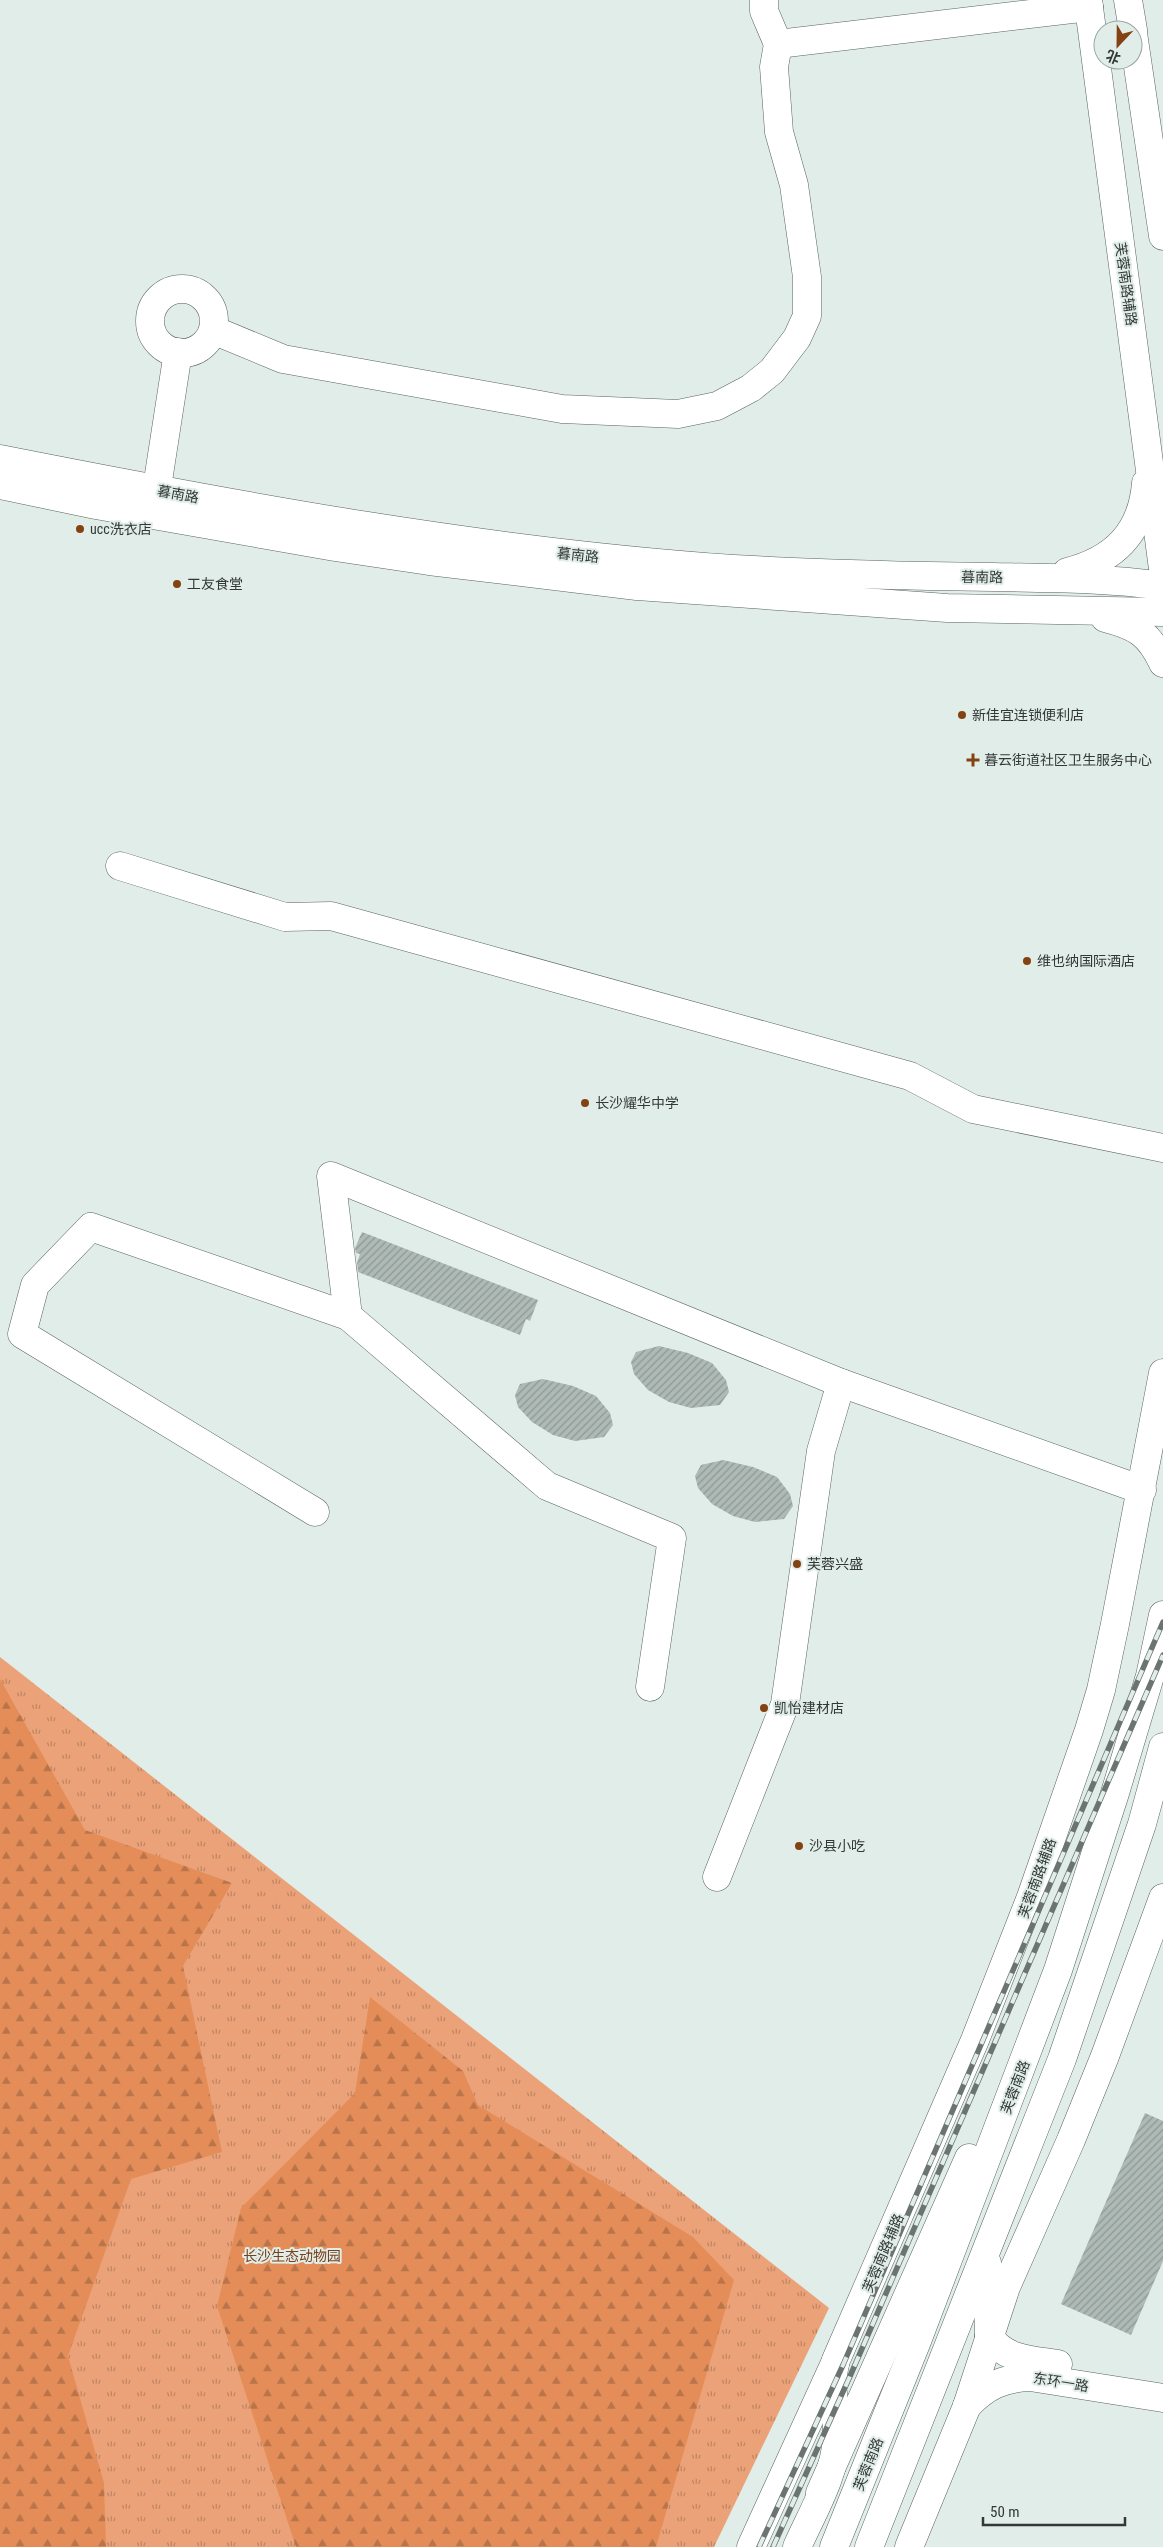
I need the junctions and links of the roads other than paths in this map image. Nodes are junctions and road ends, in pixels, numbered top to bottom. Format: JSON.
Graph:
{"nodes":[{"id":1,"x":764,"y":0,"type":"edge"},
{"id":2,"x":1128,"y":0,"type":"edge"},
{"id":3,"x":1088,"y":4,"type":"edge"},
{"id":4,"x":1131,"y":20,"type":"edge"},
{"id":5,"x":778,"y":44,"type":"junction"},
{"id":6,"x":1139,"y":70,"type":"edge"},
{"id":7,"x":1163,"y":236,"type":"edge"},
{"id":8,"x":213,"y":330,"type":"junction"},
{"id":9,"x":178,"y":352,"type":"junction"},
{"id":10,"x":1155,"y":436,"type":"edge"},
{"id":11,"x":0,"y":459,"type":"edge"},
{"id":12,"x":0,"y":485,"type":"edge"},
{"id":13,"x":155,"y":502,"type":"junction"},
{"id":14,"x":1163,"y":569,"type":"edge"},
{"id":15,"x":1033,"y":578,"type":"junction"},
{"id":16,"x":1163,"y":586,"type":"edge"},
{"id":17,"x":1054,"y":610,"type":"junction"},
{"id":18,"x":1163,"y":612,"type":"edge"},
{"id":19,"x":1163,"y":663,"type":"edge"},
{"id":20,"x":120,"y":866,"type":"dead end"},
{"id":21,"x":1163,"y":1148,"type":"edge"},
{"id":22,"x":348,"y":1316,"type":"junction"},
{"id":23,"x":1163,"y":1373,"type":"edge"},
{"id":24,"x":841,"y":1383,"type":"junction"},
{"id":25,"x":1142,"y":1490,"type":"junction"},
{"id":26,"x":314,"y":1512,"type":"dead end"},
{"id":27,"x":1163,"y":1615,"type":"edge"},
{"id":28,"x":650,"y":1687,"type":"dead end"},
{"id":29,"x":1163,"y":1747,"type":"edge"},
{"id":30,"x":1092,"y":1866,"type":"junction"},
{"id":31,"x":717,"y":1877,"type":"dead end"},
{"id":32,"x":1163,"y":1898,"type":"edge"},
{"id":33,"x":987,"y":2249,"type":"junction"},
{"id":34,"x":989,"y":2336,"type":"junction"},
{"id":35,"x":836,"y":2360,"type":"junction"},
{"id":36,"x":1163,"y":2381,"type":"edge"},
{"id":37,"x":1163,"y":2398,"type":"edge"},
{"id":38,"x":967,"y":2406,"type":"junction"},
{"id":39,"x":820,"y":2493,"type":"junction"},
{"id":40,"x":751,"y":2547,"type":"edge"},
{"id":41,"x":797,"y":2547,"type":"edge"},
{"id":42,"x":834,"y":2547,"type":"edge"},
{"id":43,"x":869,"y":2547,"type":"edge"},
{"id":44,"x":908,"y":2547,"type":"edge"}],
"edges":[{"from":1,"to":5,"type":"main road"},
{"from":2,"to":4,"type":"main road"},
{"from":3,"to":5,"type":"main road"},
{"from":3,"to":10,"type":"main road","name":"芙蓉南路辅路"},
{"from":5,"to":8,"type":"main road"},
{"from":6,"to":7,"type":"main road"},
{"from":8,"to":9,"type":"main road"},
{"from":8,"to":9,"type":"main road"},
{"from":9,"to":13,"type":"main road"},
{"from":10,"to":14,"type":"main road","name":"芙蓉南路辅路"},
{"from":10,"to":15,"type":"main road"},
{"from":11,"to":13,"type":"main road","name":"暮南路"},
{"from":12,"to":13,"type":"main road","name":"暮南路"},
{"from":13,"to":15,"type":"main road","name":"暮南路"},
{"from":13,"to":17,"type":"main road","name":"暮南路"},
{"from":15,"to":16,"type":"main road","name":"暮南路"},
{"from":17,"to":18,"type":"main road","name":"暮南路"},
{"from":17,"to":19,"type":"main road"},
{"from":20,"to":21,"type":"main road"},
{"from":22,"to":24,"type":"main road"},
{"from":22,"to":26,"type":"main road"},
{"from":22,"to":28,"type":"main road"},
{"from":23,"to":25,"type":"main road","name":"芙蓉南路辅路"},
{"from":24,"to":25,"type":"main road"},
{"from":24,"to":31,"type":"main road"},
{"from":25,"to":35,"type":"main road","name":"芙蓉南路辅路"},
{"from":27,"to":30,"type":"main road","name":"芙蓉南路"},
{"from":29,"to":33,"type":"main road"},
{"from":30,"to":39,"type":"main road"},
{"from":30,"to":42,"type":"main road","name":"芙蓉南路"},
{"from":32,"to":34,"type":"main road"},
{"from":33,"to":34,"type":"main road"},
{"from":33,"to":43,"type":"main road"},
{"from":34,"to":36,"type":"main road","name":"东环一路"},
{"from":34,"to":38,"type":"main road"},
{"from":35,"to":39,"type":"main road","name":"芙蓉南路辅路"},
{"from":35,"to":40,"type":"main road","name":"芙蓉南路辅路"},
{"from":37,"to":38,"type":"main road","name":"东环一路"},
{"from":38,"to":44,"type":"main road"},
{"from":39,"to":41,"type":"main road","name":"芙蓉南路辅路"}]}
